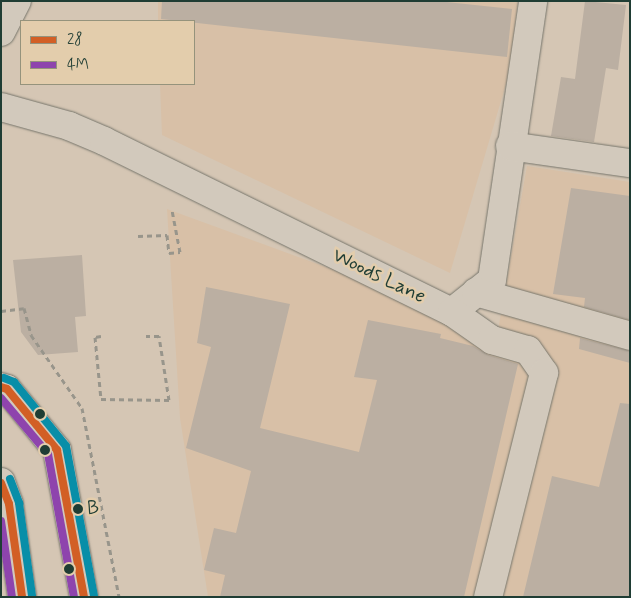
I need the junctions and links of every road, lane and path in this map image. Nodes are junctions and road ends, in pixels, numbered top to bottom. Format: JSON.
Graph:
{"nodes":[{"id":1,"x":17,"y":1,"type":"edge"},
{"id":2,"x":533,"y":1,"type":"edge"},
{"id":3,"x":1,"y":32,"type":"edge"},
{"id":4,"x":1,"y":108,"type":"edge"},
{"id":5,"x":510,"y":146,"type":"junction"},
{"id":6,"x":630,"y":164,"type":"edge"},
{"id":7,"x":170,"y":176,"type":"junction"},
{"id":8,"x":138,"y":236,"type":"dead end"},
{"id":9,"x":476,"y":292,"type":"junction"},
{"id":10,"x":452,"y":312,"type":"junction"},
{"id":11,"x":101,"y":336,"type":"dead end"},
{"id":12,"x":146,"y":336,"type":"dead end"},
{"id":13,"x":630,"y":336,"type":"edge"},
{"id":14,"x":1,"y":387,"type":"edge"},
{"id":15,"x":1,"y":482,"type":"edge"},
{"id":16,"x":22,"y":597,"type":"edge"},
{"id":17,"x":84,"y":597,"type":"edge"},
{"id":18,"x":488,"y":597,"type":"edge"}],
"edges":[{"from":1,"to":3,"type":"street"},
{"from":2,"to":5,"type":"street"},
{"from":4,"to":7,"type":"street","name":"Woods Lane"},
{"from":5,"to":6,"type":"street"},
{"from":5,"to":9,"type":"street"},
{"from":7,"to":8,"type":"path"},
{"from":7,"to":10,"type":"street","name":"Woods Lane"},
{"from":9,"to":10,"type":"street"},
{"from":9,"to":13,"type":"street"},
{"from":10,"to":18,"type":"street","name":"Woods Lane"},
{"from":11,"to":12,"type":"path"},
{"from":14,"to":17,"type":"street"},
{"from":15,"to":16,"type":"street"}]}
